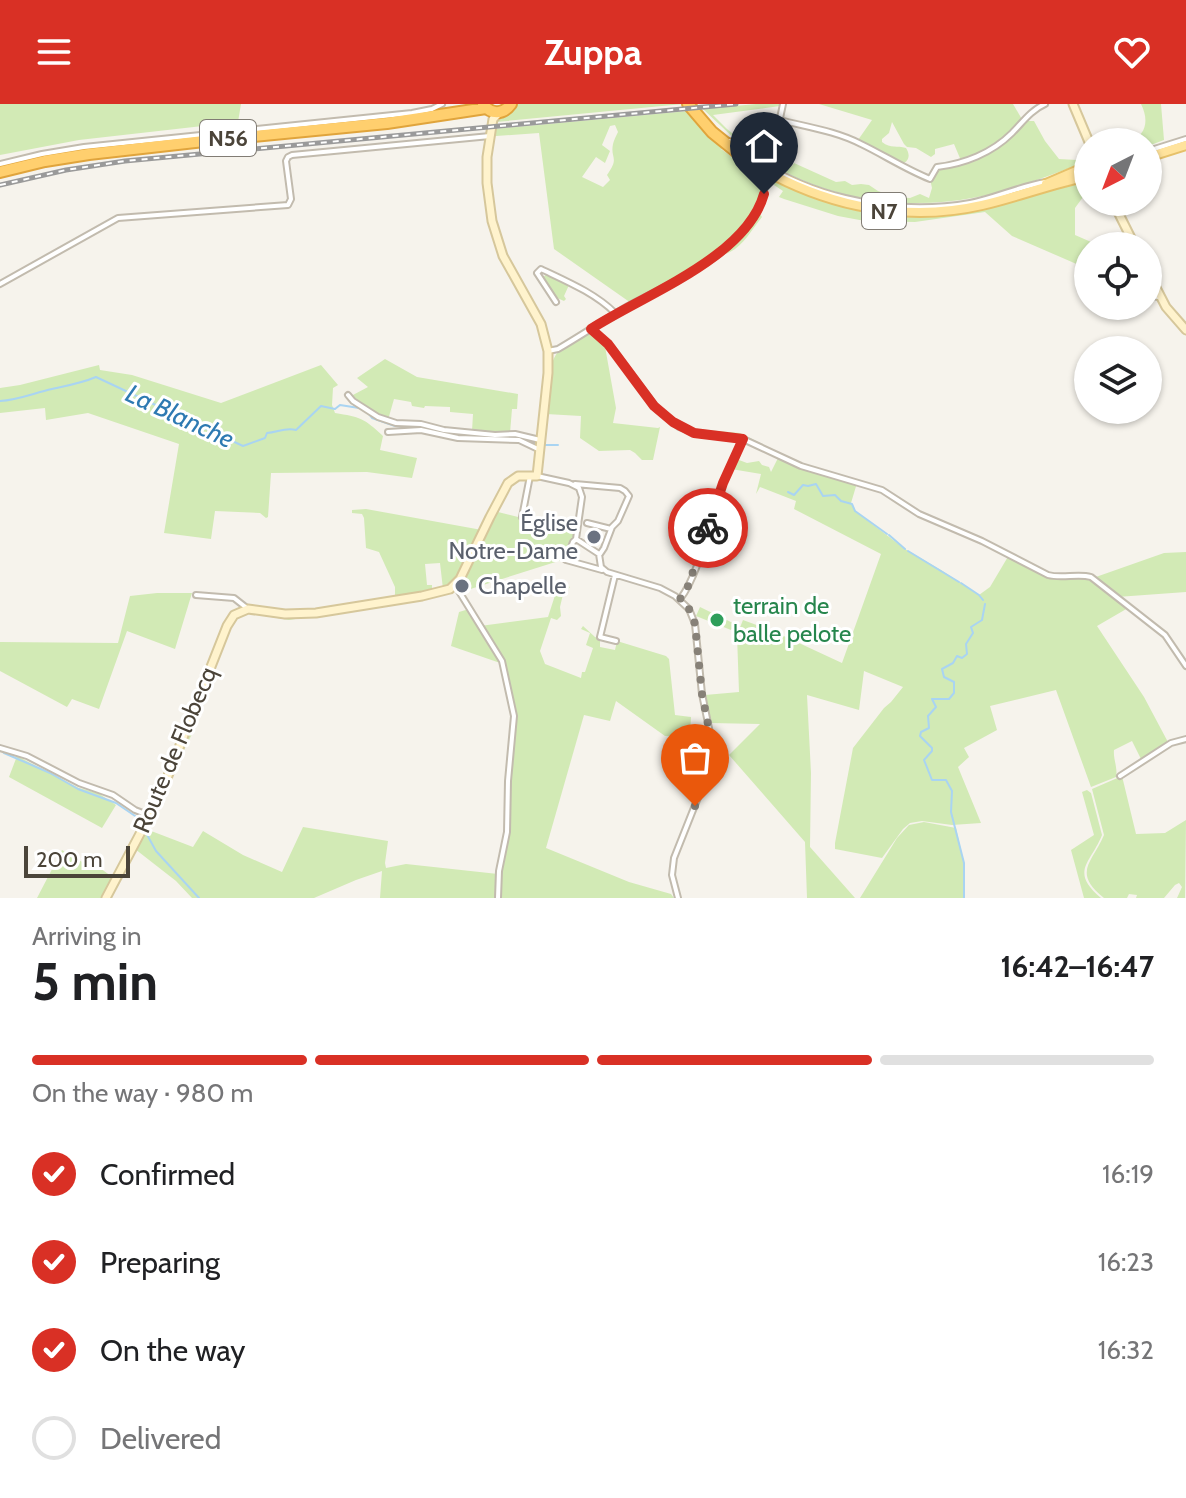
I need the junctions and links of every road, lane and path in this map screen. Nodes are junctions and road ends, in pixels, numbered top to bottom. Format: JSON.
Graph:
{"nodes":[{"id":1,"x":442,"y":104,"type":"edge"},
{"id":2,"x":473,"y":104,"type":"edge"},
{"id":3,"x":511,"y":104,"type":"edge"},
{"id":4,"x":691,"y":104,"type":"edge"},
{"id":5,"x":783,"y":104,"type":"edge"},
{"id":6,"x":1045,"y":104,"type":"edge"},
{"id":7,"x":1073,"y":104,"type":"edge"},
{"id":8,"x":457,"y":111,"type":"junction"},
{"id":9,"x":490,"y":111,"type":"edge"},
{"id":10,"x":780,"y":120,"type":"junction"},
{"id":11,"x":1083,"y":128,"type":"edge"},
{"id":12,"x":490,"y":136,"type":"junction"},
{"id":13,"x":729,"y":141,"type":"junction"},
{"id":14,"x":1186,"y":142,"type":"edge"},
{"id":15,"x":1162,"y":150,"type":"edge"},
{"id":16,"x":743,"y":157,"type":"junction"},
{"id":17,"x":771,"y":161,"type":"dead end"},
{"id":18,"x":0,"y":164,"type":"edge"},
{"id":19,"x":0,"y":172,"type":"edge"},
{"id":20,"x":1074,"y":173,"type":"edge"},
{"id":21,"x":1074,"y":180,"type":"edge"},
{"id":22,"x":1053,"y":181,"type":"junction"},
{"id":23,"x":766,"y":182,"type":"dead end"},
{"id":24,"x":1034,"y":191,"type":"junction"},
{"id":25,"x":0,"y":284,"type":"edge"},
{"id":26,"x":1162,"y":300,"type":"edge"},
{"id":27,"x":556,"y":302,"type":"dead end"},
{"id":28,"x":615,"y":313,"type":"junction"},
{"id":29,"x":591,"y":329,"type":"junction"},
{"id":30,"x":1186,"y":330,"type":"edge"},
{"id":31,"x":548,"y":351,"type":"junction"},
{"id":32,"x":348,"y":395,"type":"dead end"},
{"id":33,"x":388,"y":432,"type":"dead end"},
{"id":34,"x":743,"y":439,"type":"junction"},
{"id":35,"x":540,"y":445,"type":"junction"},
{"id":36,"x":534,"y":476,"type":"junction"},
{"id":37,"x":573,"y":484,"type":"junction"},
{"id":38,"x":522,"y":517,"type":"dead end"},
{"id":39,"x":587,"y":523,"type":"dead end"},
{"id":40,"x":611,"y":529,"type":"junction"},
{"id":41,"x":576,"y":539,"type":"junction"},
{"id":42,"x":600,"y":554,"type":"junction"},
{"id":43,"x":602,"y":570,"type":"junction"},
{"id":44,"x":615,"y":575,"type":"junction"},
{"id":45,"x":455,"y":585,"type":"junction"},
{"id":46,"x":196,"y":595,"type":"dead end"},
{"id":47,"x":680,"y":599,"type":"junction"},
{"id":48,"x":248,"y":609,"type":"junction"},
{"id":49,"x":616,"y":641,"type":"dead end"},
{"id":50,"x":1186,"y":666,"type":"edge"},
{"id":51,"x":1186,"y":739,"type":"edge"},
{"id":52,"x":0,"y":748,"type":"edge"},
{"id":53,"x":1120,"y":776,"type":"dead end"},
{"id":54,"x":150,"y":817,"type":"junction"},
{"id":55,"x":106,"y":898,"type":"edge"},
{"id":56,"x":498,"y":898,"type":"edge"},
{"id":57,"x":678,"y":898,"type":"edge"}],
"edges":[{"from":1,"to":18,"type":"street"},
{"from":2,"to":8,"type":"highway","number":"N56"},
{"from":3,"to":9,"type":"highway"},
{"from":4,"to":13,"type":"highway","number":"N7"},
{"from":4,"to":16,"type":"highway"},
{"from":5,"to":10,"type":"street"},
{"from":6,"to":10,"type":"street"},
{"from":7,"to":11,"type":"street"},
{"from":8,"to":9,"type":"highway","number":"N56"},
{"from":8,"to":19,"type":"highway","number":"N56"},
{"from":9,"to":12,"type":"street"},
{"from":10,"to":17,"type":"street"},
{"from":12,"to":25,"type":"street"},
{"from":12,"to":31,"type":"street"},
{"from":13,"to":16,"type":"highway","number":"N7"},
{"from":13,"to":22,"type":"street"},
{"from":14,"to":15,"type":"main road"},
{"from":16,"to":24,"type":"main road","number":"N7"},
{"from":20,"to":22,"type":"main road","number":"N7"},
{"from":21,"to":24,"type":"main road"},
{"from":22,"to":24,"type":"main road","number":"N7"},
{"from":23,"to":28,"type":"street"},
{"from":26,"to":30,"type":"street"},
{"from":27,"to":28,"type":"street"},
{"from":28,"to":29,"type":"street"},
{"from":29,"to":31,"type":"street"},
{"from":29,"to":34,"type":"street"},
{"from":31,"to":35,"type":"street"},
{"from":32,"to":35,"type":"street"},
{"from":33,"to":35,"type":"street"},
{"from":34,"to":47,"type":"street"},
{"from":34,"to":50,"type":"street"},
{"from":35,"to":36,"type":"street"},
{"from":36,"to":37,"type":"street"},
{"from":36,"to":38,"type":"street"},
{"from":36,"to":45,"type":"street"},
{"from":37,"to":40,"type":"street"},
{"from":37,"to":41,"type":"street"},
{"from":39,"to":40,"type":"street"},
{"from":40,"to":42,"type":"street"},
{"from":41,"to":42,"type":"street"},
{"from":41,"to":43,"type":"street"},
{"from":42,"to":43,"type":"street"},
{"from":43,"to":44,"type":"street"},
{"from":44,"to":47,"type":"street"},
{"from":44,"to":49,"type":"street"},
{"from":45,"to":48,"type":"street"},
{"from":45,"to":56,"type":"street"},
{"from":46,"to":48,"type":"street"},
{"from":47,"to":57,"type":"street"},
{"from":48,"to":54,"type":"street","name":"Route de Flobecq"},
{"from":51,"to":53,"type":"street"},
{"from":52,"to":54,"type":"street"},
{"from":54,"to":55,"type":"street","name":"Route de Flobecq"}]}
